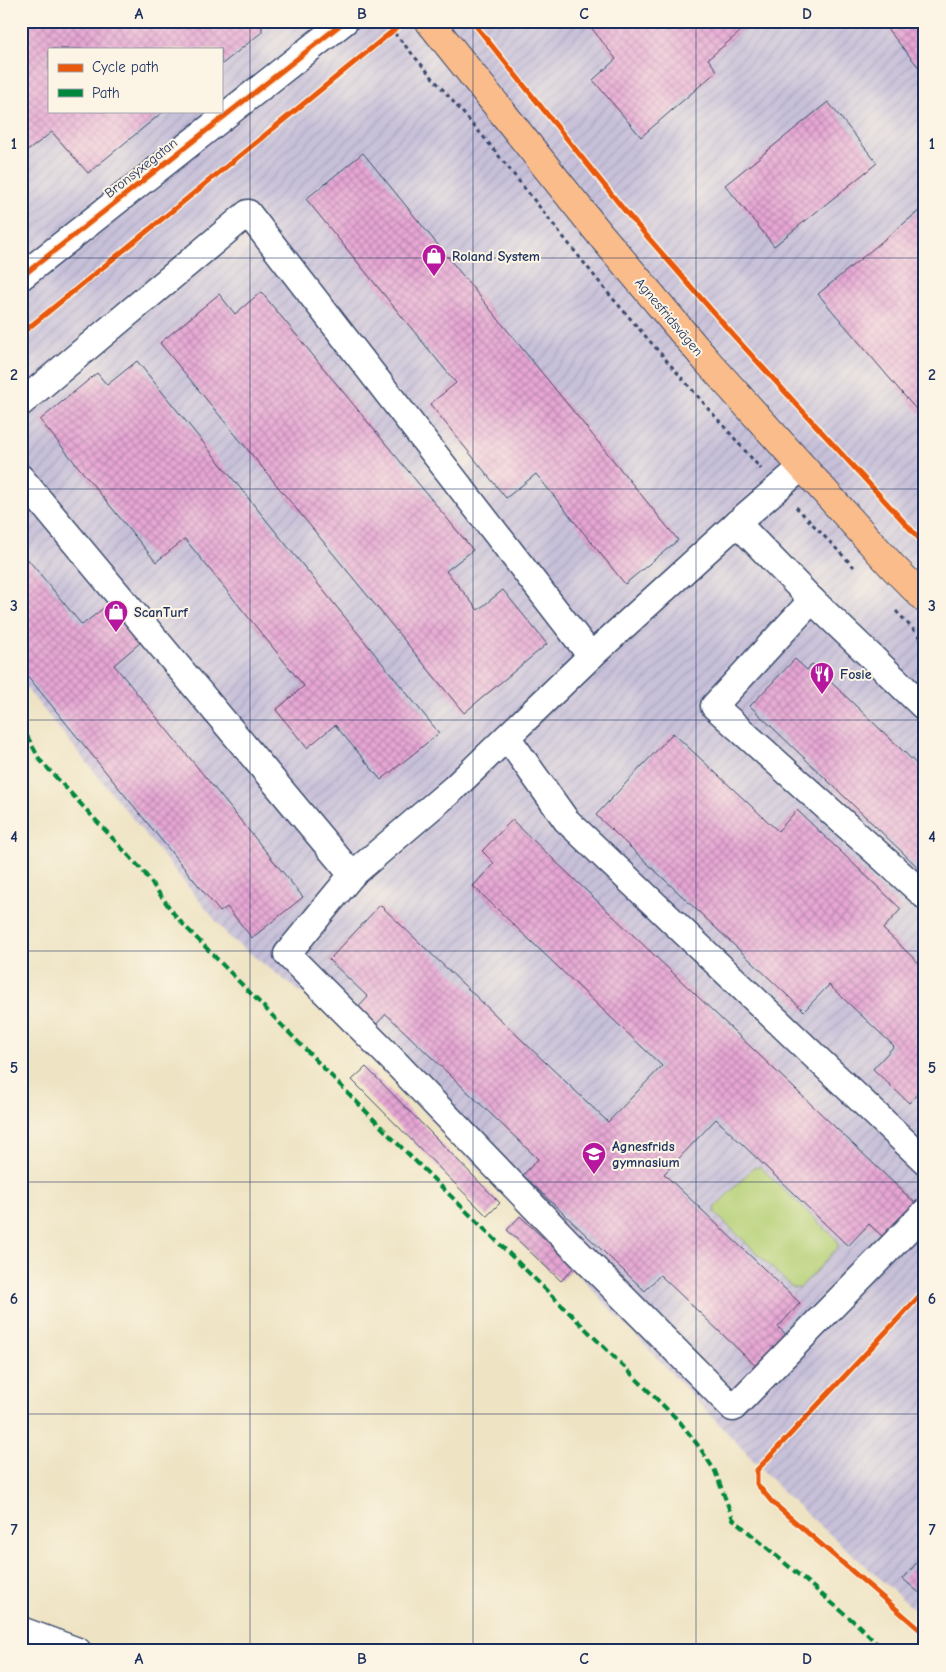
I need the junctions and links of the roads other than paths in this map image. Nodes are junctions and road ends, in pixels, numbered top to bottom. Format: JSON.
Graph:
{"nodes":[{"id":1,"x":429,"y":21,"type":"edge"},
{"id":2,"x":331,"y":25,"type":"edge"},
{"id":3,"x":21,"y":277,"type":"edge"},
{"id":4,"x":21,"y":403,"type":"edge"},
{"id":5,"x":802,"y":467,"type":"junction"},
{"id":6,"x":21,"y":478,"type":"edge"},
{"id":7,"x":738,"y":523,"type":"junction"},
{"id":8,"x":925,"y":599,"type":"edge"},
{"id":9,"x":812,"y":600,"type":"junction"},
{"id":10,"x":591,"y":656,"type":"junction"},
{"id":11,"x":925,"y":708,"type":"edge"},
{"id":12,"x":507,"y":737,"type":"junction"},
{"id":13,"x":352,"y":875,"type":"junction"},
{"id":14,"x":925,"y":896,"type":"edge"},
{"id":15,"x":925,"y":1161,"type":"edge"},
{"id":16,"x":925,"y":1212,"type":"edge"},
{"id":17,"x":21,"y":1630,"type":"edge"},
{"id":18,"x":78,"y":1651,"type":"edge"}],
"edges":[{"from":1,"to":5,"type":"main road","name":"Agnesfridsvägen"},
{"from":2,"to":3,"type":"street","name":"Bronsyxegatan"},
{"from":4,"to":10,"type":"street"},
{"from":5,"to":7,"type":"street"},
{"from":5,"to":8,"type":"main road","name":"Agnesfridsvägen"},
{"from":6,"to":13,"type":"street"},
{"from":7,"to":9,"type":"street"},
{"from":7,"to":10,"type":"street"},
{"from":9,"to":11,"type":"street"},
{"from":9,"to":14,"type":"street"},
{"from":10,"to":12,"type":"street"},
{"from":12,"to":13,"type":"street"},
{"from":12,"to":15,"type":"street"},
{"from":13,"to":16,"type":"street"},
{"from":17,"to":18,"type":"street"}]}
